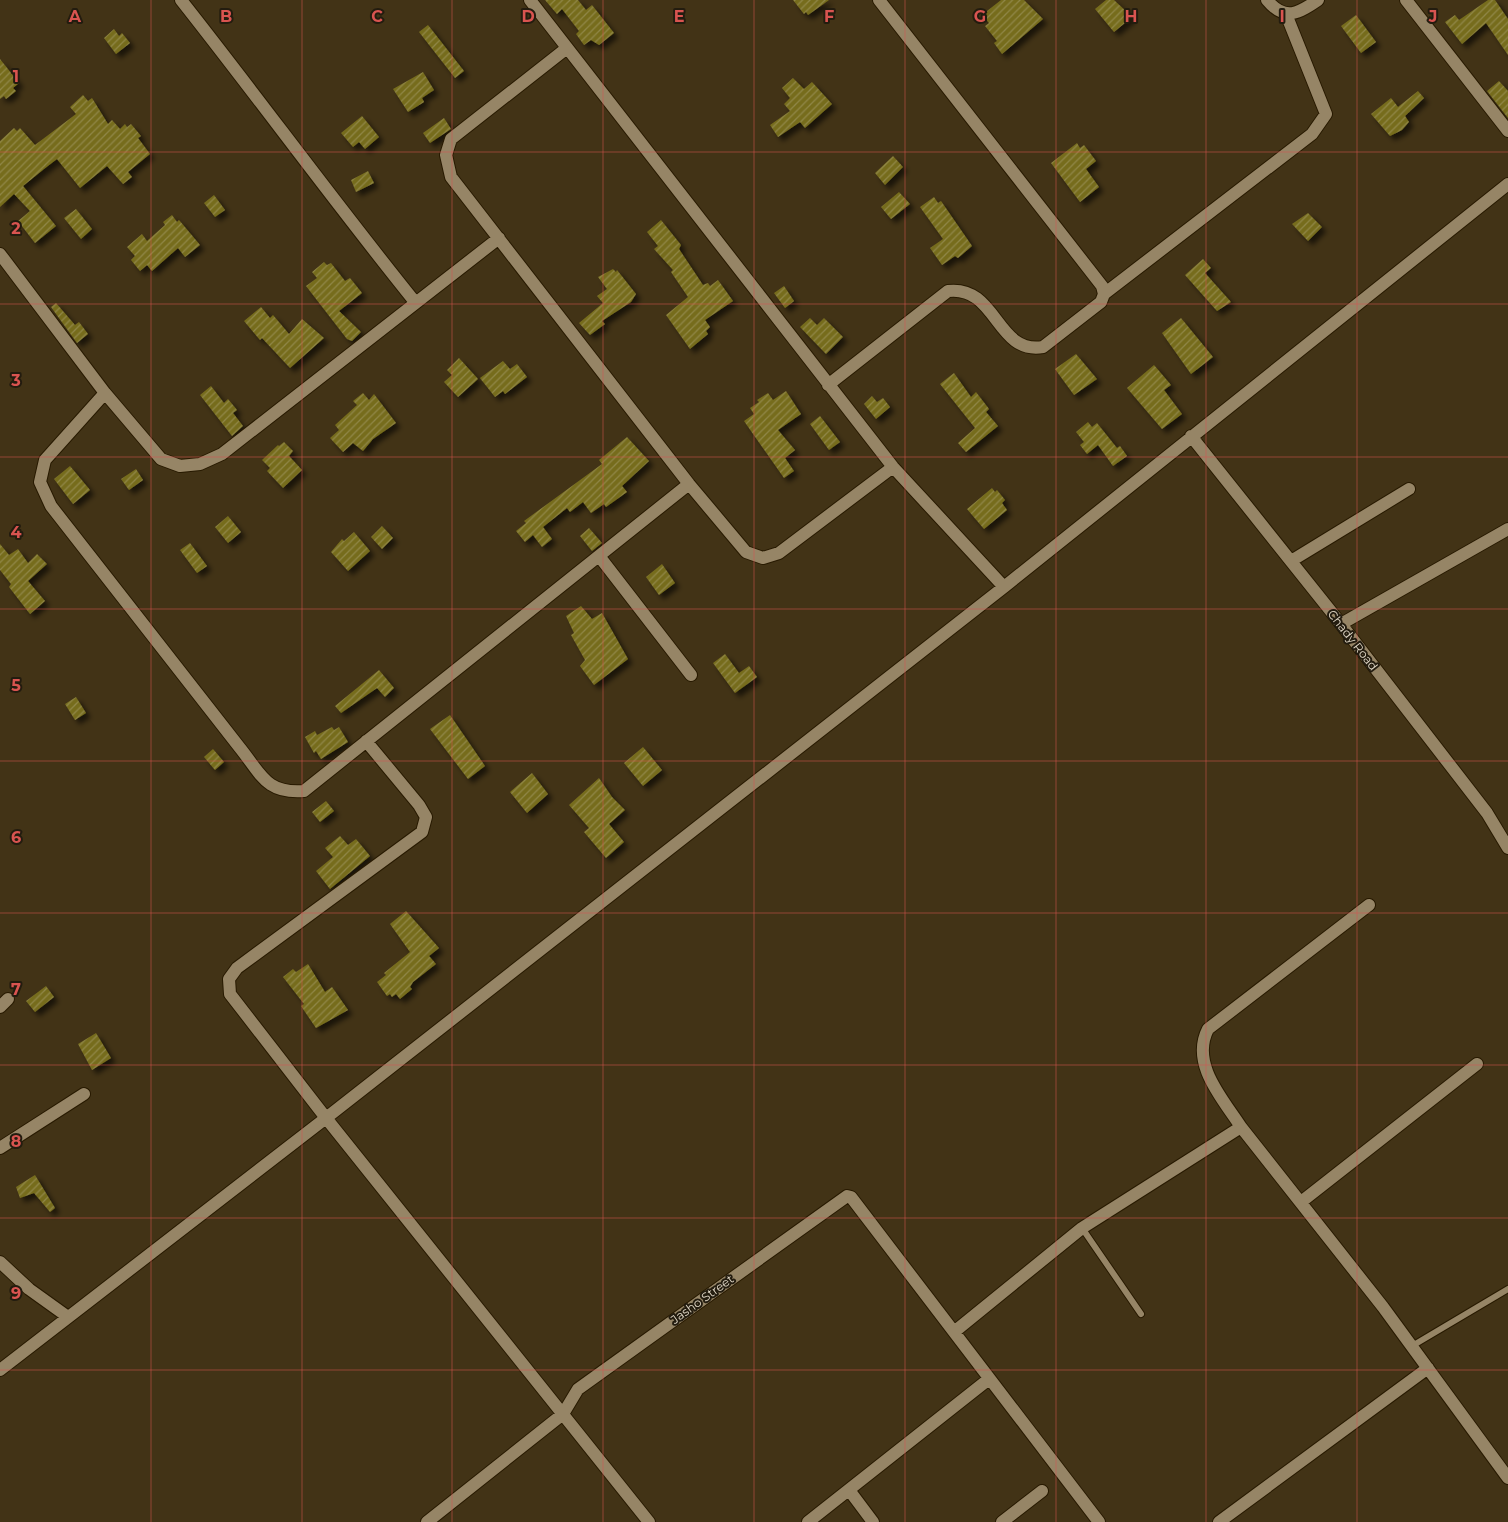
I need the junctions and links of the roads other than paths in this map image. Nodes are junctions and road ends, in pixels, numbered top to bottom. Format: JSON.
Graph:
{"nodes":[{"id":1,"x":181,"y":0,"type":"edge"},
{"id":2,"x":530,"y":0,"type":"edge"},
{"id":3,"x":879,"y":0,"type":"edge"},
{"id":4,"x":1267,"y":0,"type":"edge"},
{"id":5,"x":1318,"y":0,"type":"edge"},
{"id":6,"x":1406,"y":0,"type":"edge"},
{"id":7,"x":1286,"y":14,"type":"junction"},
{"id":8,"x":567,"y":48,"type":"junction"},
{"id":9,"x":1508,"y":131,"type":"edge"},
{"id":10,"x":1508,"y":184,"type":"edge"},
{"id":11,"x":499,"y":238,"type":"junction"},
{"id":12,"x":0,"y":254,"type":"edge"},
{"id":13,"x":1104,"y":294,"type":"junction"},
{"id":14,"x":415,"y":302,"type":"junction"},
{"id":15,"x":828,"y":385,"type":"junction"},
{"id":16,"x":105,"y":393,"type":"junction"},
{"id":17,"x":1191,"y":436,"type":"junction"},
{"id":18,"x":893,"y":467,"type":"junction"},
{"id":19,"x":689,"y":484,"type":"junction"},
{"id":20,"x":1409,"y":489,"type":"dead end"},
{"id":21,"x":1508,"y":529,"type":"edge"},
{"id":22,"x":599,"y":556,"type":"junction"},
{"id":23,"x":1291,"y":561,"type":"junction"},
{"id":24,"x":1004,"y":587,"type":"junction"},
{"id":25,"x":1341,"y":624,"type":"junction"},
{"id":26,"x":692,"y":674,"type":"dead end"},
{"id":27,"x":366,"y":741,"type":"junction"},
{"id":28,"x":1508,"y":848,"type":"edge"},
{"id":29,"x":1370,"y":905,"type":"dead end"},
{"id":30,"x":1477,"y":1064,"type":"dead end"},
{"id":31,"x":84,"y":1094,"type":"dead end"},
{"id":32,"x":326,"y":1118,"type":"junction"},
{"id":33,"x":1241,"y":1127,"type":"junction"},
{"id":34,"x":0,"y":1148,"type":"edge"},
{"id":35,"x":1301,"y":1202,"type":"junction"},
{"id":36,"x":1082,"y":1228,"type":"junction"},
{"id":37,"x":0,"y":1262,"type":"edge"},
{"id":38,"x":1508,"y":1289,"type":"edge"},
{"id":39,"x":1141,"y":1314,"type":"dead end"},
{"id":40,"x":68,"y":1317,"type":"junction"},
{"id":41,"x":954,"y":1332,"type":"junction"},
{"id":42,"x":1412,"y":1346,"type":"junction"},
{"id":43,"x":1428,"y":1368,"type":"junction"},
{"id":44,"x":0,"y":1370,"type":"edge"},
{"id":45,"x":989,"y":1379,"type":"junction"},
{"id":46,"x":563,"y":1414,"type":"junction"},
{"id":47,"x":1508,"y":1478,"type":"edge"},
{"id":48,"x":849,"y":1490,"type":"junction"},
{"id":49,"x":1042,"y":1491,"type":"dead end"},
{"id":50,"x":427,"y":1522,"type":"edge"},
{"id":51,"x":649,"y":1522,"type":"edge"},
{"id":52,"x":808,"y":1522,"type":"edge"},
{"id":53,"x":873,"y":1522,"type":"edge"},
{"id":54,"x":1002,"y":1522,"type":"edge"},
{"id":55,"x":1099,"y":1522,"type":"edge"},
{"id":56,"x":1219,"y":1522,"type":"edge"}],
"edges":[{"from":1,"to":14,"type":"street"},
{"from":2,"to":8,"type":"street"},
{"from":3,"to":13,"type":"street"},
{"from":4,"to":7,"type":"street"},
{"from":5,"to":7,"type":"street"},
{"from":6,"to":9,"type":"street"},
{"from":7,"to":13,"type":"street"},
{"from":8,"to":11,"type":"street"},
{"from":8,"to":15,"type":"street"},
{"from":10,"to":17,"type":"street"},
{"from":11,"to":14,"type":"street"},
{"from":11,"to":19,"type":"street"},
{"from":12,"to":16,"type":"street"},
{"from":13,"to":15,"type":"street"},
{"from":14,"to":16,"type":"street"},
{"from":15,"to":18,"type":"street"},
{"from":16,"to":27,"type":"street"},
{"from":17,"to":23,"type":"street","name":"Chady Road"},
{"from":17,"to":24,"type":"street"},
{"from":18,"to":19,"type":"street"},
{"from":18,"to":24,"type":"street"},
{"from":19,"to":22,"type":"street"},
{"from":20,"to":23,"type":"street"},
{"from":21,"to":25,"type":"street"},
{"from":22,"to":26,"type":"street"},
{"from":22,"to":27,"type":"street"},
{"from":23,"to":25,"type":"street","name":"Chady Road"},
{"from":24,"to":32,"type":"street"},
{"from":25,"to":28,"type":"street","name":"Chady Road"},
{"from":27,"to":32,"type":"street"},
{"from":29,"to":33,"type":"street"},
{"from":30,"to":35,"type":"street"},
{"from":31,"to":34,"type":"street"},
{"from":32,"to":40,"type":"street"},
{"from":32,"to":46,"type":"street"},
{"from":33,"to":35,"type":"street"},
{"from":33,"to":36,"type":"street"},
{"from":35,"to":42,"type":"street"},
{"from":36,"to":39,"type":"lane"},
{"from":36,"to":41,"type":"street"},
{"from":37,"to":40,"type":"street"},
{"from":38,"to":42,"type":"lane"},
{"from":40,"to":44,"type":"street"},
{"from":41,"to":45,"type":"street"},
{"from":41,"to":46,"type":"street","name":"Jasho Street"},
{"from":42,"to":43,"type":"street"},
{"from":43,"to":47,"type":"street"},
{"from":43,"to":56,"type":"street"},
{"from":45,"to":48,"type":"street"},
{"from":45,"to":55,"type":"street"},
{"from":46,"to":50,"type":"street"},
{"from":46,"to":51,"type":"street"},
{"from":48,"to":52,"type":"street"},
{"from":48,"to":53,"type":"street"},
{"from":49,"to":54,"type":"street"}]}
